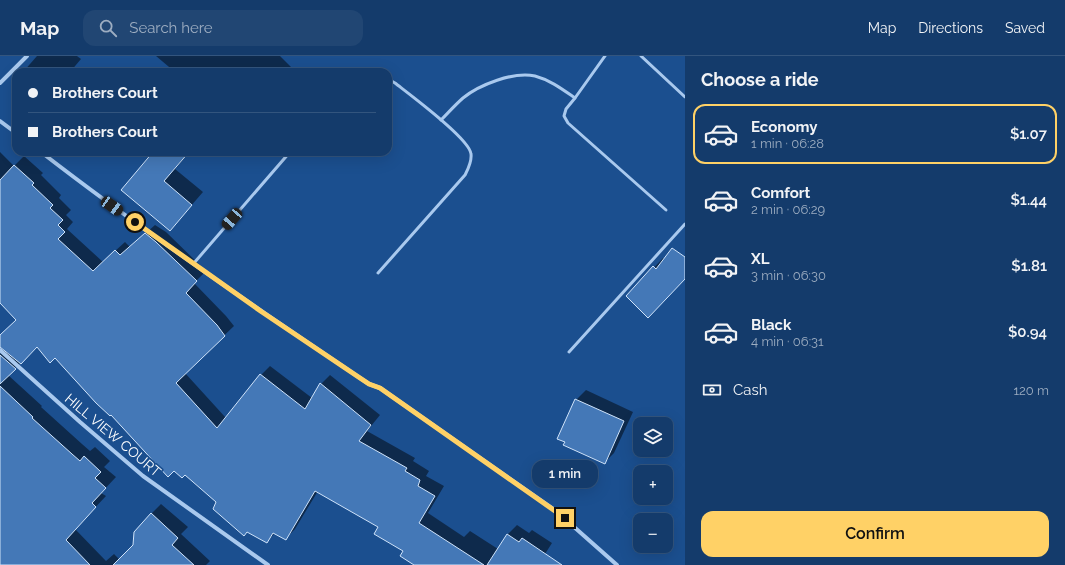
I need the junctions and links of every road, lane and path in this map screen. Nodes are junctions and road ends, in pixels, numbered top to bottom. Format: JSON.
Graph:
{"nodes":[{"id":1,"x":27,"y":56,"type":"edge"},
{"id":2,"x":605,"y":56,"type":"edge"},
{"id":3,"x":641,"y":56,"type":"edge"},
{"id":4,"x":15,"y":68,"type":"edge"},
{"id":5,"x":12,"y":72,"type":"edge"},
{"id":6,"x":392,"y":82,"type":"edge"},
{"id":7,"x":0,"y":84,"type":"edge"},
{"id":8,"x":685,"y":97,"type":"edge"},
{"id":9,"x":575,"y":98,"type":"junction"},
{"id":10,"x":441,"y":120,"type":"junction"},
{"id":11,"x":0,"y":121,"type":"edge"},
{"id":12,"x":12,"y":130,"type":"edge"},
{"id":13,"x":45,"y":156,"type":"edge"},
{"id":14,"x":287,"y":156,"type":"edge"},
{"id":15,"x":666,"y":210,"type":"dead end"},
{"id":16,"x":685,"y":224,"type":"edge"},
{"id":17,"x":194,"y":263,"type":"junction"},
{"id":18,"x":378,"y":273,"type":"dead end"},
{"id":19,"x":0,"y":350,"type":"edge"},
{"id":20,"x":569,"y":352,"type":"dead end"},
{"id":21,"x":268,"y":565,"type":"edge"},
{"id":22,"x":617,"y":565,"type":"edge"}],
"edges":[{"from":1,"to":4,"type":"street"},
{"from":2,"to":9,"type":"lane"},
{"from":3,"to":8,"type":"lane"},
{"from":5,"to":7,"type":"street"},
{"from":6,"to":10,"type":"lane"},
{"from":9,"to":10,"type":"lane"},
{"from":9,"to":15,"type":"lane"},
{"from":10,"to":18,"type":"lane"},
{"from":11,"to":12,"type":"street"},
{"from":13,"to":17,"type":"street"},
{"from":14,"to":17,"type":"lane"},
{"from":16,"to":20,"type":"lane"},
{"from":17,"to":22,"type":"street"},
{"from":19,"to":21,"type":"street","name":"HILL VIEW COURT"}]}
